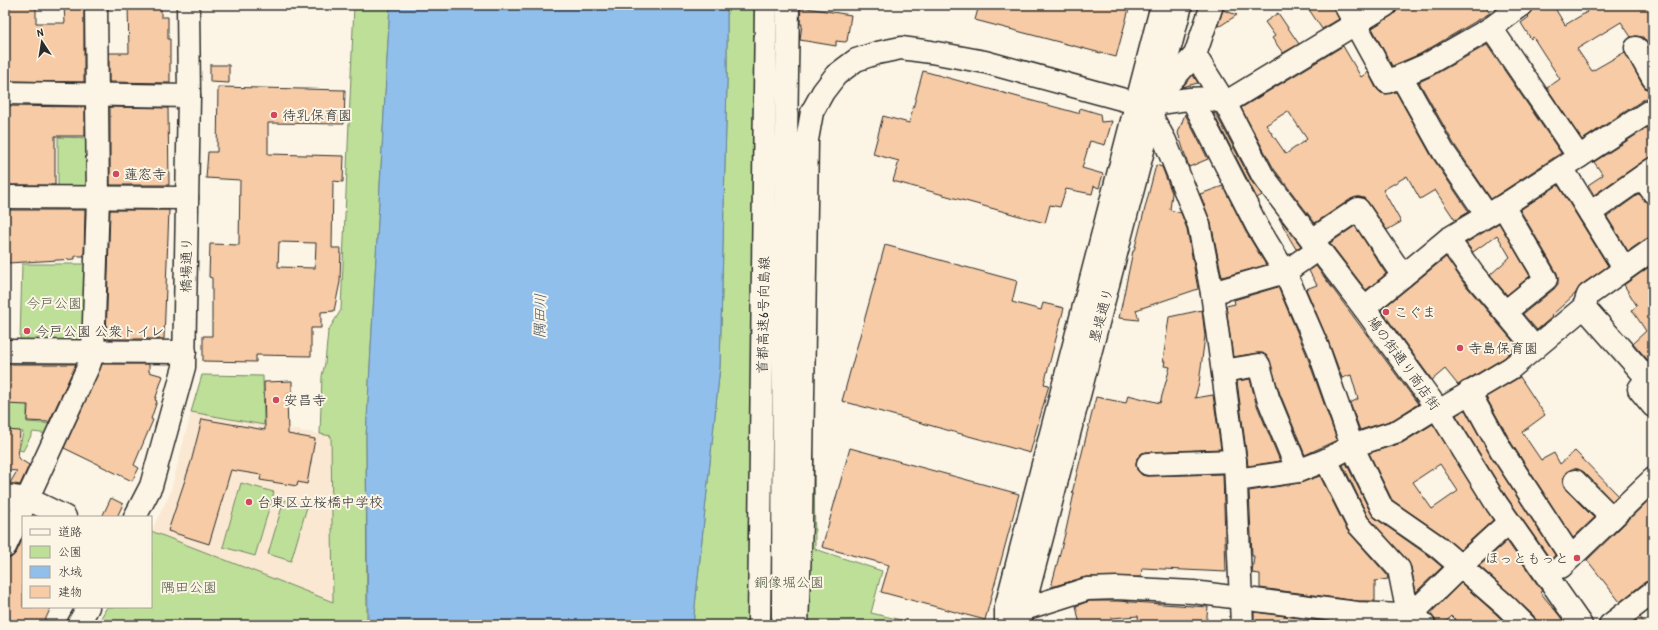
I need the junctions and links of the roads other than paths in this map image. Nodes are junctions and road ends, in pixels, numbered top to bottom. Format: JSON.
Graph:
{"nodes":[{"id":1,"x":96,"y":5,"type":"edge"},
{"id":2,"x":188,"y":5,"type":"edge"},
{"id":3,"x":766,"y":5,"type":"edge"},
{"id":4,"x":788,"y":5,"type":"edge"},
{"id":5,"x":1162,"y":5,"type":"edge"},
{"id":6,"x":1181,"y":5,"type":"edge"},
{"id":7,"x":1212,"y":5,"type":"edge"},
{"id":8,"x":1386,"y":5,"type":"edge"},
{"id":9,"x":1516,"y":6,"type":"edge"},
{"id":10,"x":1350,"y":14,"type":"edge"},
{"id":11,"x":1491,"y":28,"type":"junction"},
{"id":12,"x":766,"y":31,"type":"junction"},
{"id":13,"x":1636,"y":48,"type":"dead end"},
{"id":14,"x":1195,"y":55,"type":"junction"},
{"id":15,"x":1401,"y":76,"type":"junction"},
{"id":16,"x":1653,"y":78,"type":"edge"},
{"id":17,"x":5,"y":93,"type":"edge"},
{"id":18,"x":97,"y":95,"type":"junction"},
{"id":19,"x":189,"y":96,"type":"junction"},
{"id":20,"x":1192,"y":99,"type":"junction"},
{"id":21,"x":1225,"y":103,"type":"junction"},
{"id":22,"x":1146,"y":104,"type":"junction"},
{"id":23,"x":1653,"y":109,"type":"edge"},
{"id":24,"x":1570,"y":163,"type":"junction"},
{"id":25,"x":1649,"y":179,"type":"edge"},
{"id":26,"x":5,"y":197,"type":"edge"},
{"id":27,"x":98,"y":198,"type":"junction"},
{"id":28,"x":188,"y":198,"type":"junction"},
{"id":29,"x":1495,"y":211,"type":"junction"},
{"id":30,"x":1590,"y":213,"type":"junction"},
{"id":31,"x":1448,"y":239,"type":"junction"},
{"id":32,"x":1315,"y":245,"type":"junction"},
{"id":33,"x":1653,"y":249,"type":"edge"},
{"id":34,"x":1624,"y":268,"type":"junction"},
{"id":35,"x":1284,"y":272,"type":"junction"},
{"id":36,"x":1403,"y":276,"type":"junction"},
{"id":37,"x":1212,"y":293,"type":"junction"},
{"id":38,"x":1584,"y":307,"type":"junction"},
{"id":39,"x":1364,"y":308,"type":"junction"},
{"id":40,"x":1504,"y":312,"type":"junction"},
{"id":41,"x":1535,"y":348,"type":"junction"},
{"id":42,"x":5,"y":351,"type":"edge"},
{"id":43,"x":185,"y":352,"type":"junction"},
{"id":44,"x":93,"y":353,"type":"junction"},
{"id":45,"x":1223,"y":371,"type":"junction"},
{"id":46,"x":1469,"y":392,"type":"junction"},
{"id":47,"x":1653,"y":406,"type":"edge"},
{"id":48,"x":1438,"y":409,"type":"junction"},
{"id":49,"x":1352,"y":446,"type":"junction"},
{"id":50,"x":1326,"y":460,"type":"junction"},
{"id":51,"x":1148,"y":464,"type":"dead end"},
{"id":52,"x":1235,"y":470,"type":"junction"},
{"id":53,"x":1298,"y":471,"type":"junction"},
{"id":54,"x":1653,"y":479,"type":"edge"},
{"id":55,"x":1575,"y":481,"type":"dead end"},
{"id":56,"x":5,"y":496,"type":"edge"},
{"id":57,"x":28,"y":499,"type":"junction"},
{"id":58,"x":62,"y":516,"type":"edge"},
{"id":59,"x":136,"y":516,"type":"edge"},
{"id":60,"x":1612,"y":518,"type":"junction"},
{"id":61,"x":1509,"y":522,"type":"junction"},
{"id":62,"x":5,"y":547,"type":"edge"},
{"id":63,"x":1571,"y":557,"type":"junction"},
{"id":64,"x":1460,"y":566,"type":"junction"},
{"id":65,"x":1548,"y":579,"type":"junction"},
{"id":66,"x":1242,"y":598,"type":"junction"},
{"id":67,"x":1647,"y":603,"type":"edge"},
{"id":68,"x":87,"y":608,"type":"edge"},
{"id":69,"x":1022,"y":617,"type":"edge"},
{"id":70,"x":1409,"y":619,"type":"edge"},
{"id":71,"x":78,"y":625,"type":"edge"},
{"id":72,"x":746,"y":625,"type":"edge"},
{"id":73,"x":759,"y":625,"type":"edge"},
{"id":74,"x":783,"y":625,"type":"edge"},
{"id":75,"x":797,"y":625,"type":"edge"},
{"id":76,"x":1006,"y":625,"type":"edge"},
{"id":77,"x":1242,"y":625,"type":"edge"},
{"id":78,"x":1525,"y":625,"type":"edge"},
{"id":79,"x":1581,"y":625,"type":"edge"},
{"id":80,"x":1610,"y":625,"type":"edge"}],
"edges":[{"from":1,"to":18,"type":"main road"},
{"from":2,"to":19,"type":"main road","name":"橋場通り"},
{"from":3,"to":12,"type":"main road","name":"首都高速6号向島線"},
{"from":4,"to":74,"type":"main road","name":"首都高速6号向島線"},
{"from":5,"to":22,"type":"main road","name":"墨堤通り"},
{"from":6,"to":22,"type":"main road","name":"墨堤通り"},
{"from":7,"to":14,"type":"main road"},
{"from":8,"to":10,"type":"main road"},
{"from":9,"to":11,"type":"main road"},
{"from":10,"to":15,"type":"main road"},
{"from":10,"to":21,"type":"main road"},
{"from":11,"to":15,"type":"main road"},
{"from":11,"to":24,"type":"main road"},
{"from":12,"to":72,"type":"main road"},
{"from":12,"to":73,"type":"main road","name":"首都高速6号向島線"},
{"from":13,"to":16,"type":"main road"},
{"from":14,"to":21,"type":"main road","name":"鳩の街通り商店街"},
{"from":14,"to":22,"type":"main road"},
{"from":15,"to":29,"type":"main road"},
{"from":17,"to":18,"type":"main road"},
{"from":18,"to":19,"type":"main road"},
{"from":18,"to":27,"type":"main road"},
{"from":19,"to":28,"type":"main road","name":"橋場通り"},
{"from":20,"to":21,"type":"main road"},
{"from":20,"to":22,"type":"main road"},
{"from":20,"to":35,"type":"main road"},
{"from":21,"to":32,"type":"main road","name":"鳩の街通り商店街"},
{"from":22,"to":37,"type":"main road"},
{"from":22,"to":69,"type":"main road","name":"墨堤通り"},
{"from":22,"to":75,"type":"main road"},
{"from":22,"to":76,"type":"main road","name":"墨堤通り"},
{"from":23,"to":24,"type":"main road"},
{"from":24,"to":29,"type":"main road"},
{"from":24,"to":30,"type":"main road"},
{"from":25,"to":30,"type":"main road"},
{"from":26,"to":27,"type":"main road"},
{"from":27,"to":28,"type":"main road"},
{"from":27,"to":44,"type":"main road"},
{"from":28,"to":43,"type":"main road","name":"橋場通り"},
{"from":29,"to":31,"type":"main road"},
{"from":29,"to":40,"type":"main road"},
{"from":30,"to":34,"type":"main road"},
{"from":31,"to":36,"type":"main road"},
{"from":31,"to":40,"type":"main road"},
{"from":32,"to":35,"type":"main road"},
{"from":32,"to":36,"type":"main road"},
{"from":32,"to":39,"type":"main road","name":"鳩の街通り商店街"},
{"from":33,"to":34,"type":"main road"},
{"from":34,"to":38,"type":"main road"},
{"from":35,"to":37,"type":"main road"},
{"from":35,"to":49,"type":"main road"},
{"from":36,"to":39,"type":"main road"},
{"from":37,"to":45,"type":"main road"},
{"from":38,"to":41,"type":"main road"},
{"from":38,"to":47,"type":"main road"},
{"from":39,"to":48,"type":"main road","name":"鳩の街通り商店街"},
{"from":40,"to":41,"type":"main road"},
{"from":41,"to":46,"type":"main road"},
{"from":42,"to":44,"type":"main road"},
{"from":43,"to":44,"type":"main road"},
{"from":43,"to":59,"type":"main road","name":"橋場通り"},
{"from":44,"to":57,"type":"main road"},
{"from":45,"to":52,"type":"main road"},
{"from":45,"to":53,"type":"main road"},
{"from":46,"to":48,"type":"main road"},
{"from":46,"to":63,"type":"main road"},
{"from":48,"to":49,"type":"main road"},
{"from":48,"to":61,"type":"main road","name":"鳩の街通り商店街"},
{"from":49,"to":50,"type":"main road"},
{"from":49,"to":64,"type":"main road"},
{"from":50,"to":53,"type":"main road"},
{"from":50,"to":70,"type":"main road"},
{"from":51,"to":52,"type":"main road"},
{"from":52,"to":53,"type":"main road"},
{"from":52,"to":66,"type":"main road"},
{"from":54,"to":60,"type":"main road"},
{"from":55,"to":60,"type":"main road"},
{"from":56,"to":57,"type":"main road"},
{"from":57,"to":58,"type":"main road"},
{"from":57,"to":62,"type":"main road"},
{"from":60,"to":63,"type":"main road"},
{"from":61,"to":64,"type":"main road"},
{"from":61,"to":65,"type":"main road","name":"鳩の街通り商店街"},
{"from":63,"to":65,"type":"main road"},
{"from":64,"to":70,"type":"main road"},
{"from":64,"to":78,"type":"main road"},
{"from":65,"to":79,"type":"main road","name":"鳩の街通り商店街"},
{"from":66,"to":69,"type":"main road"},
{"from":66,"to":70,"type":"main road"},
{"from":66,"to":77,"type":"main road"},
{"from":67,"to":80,"type":"main road"},
{"from":68,"to":71,"type":"main road"}]}
